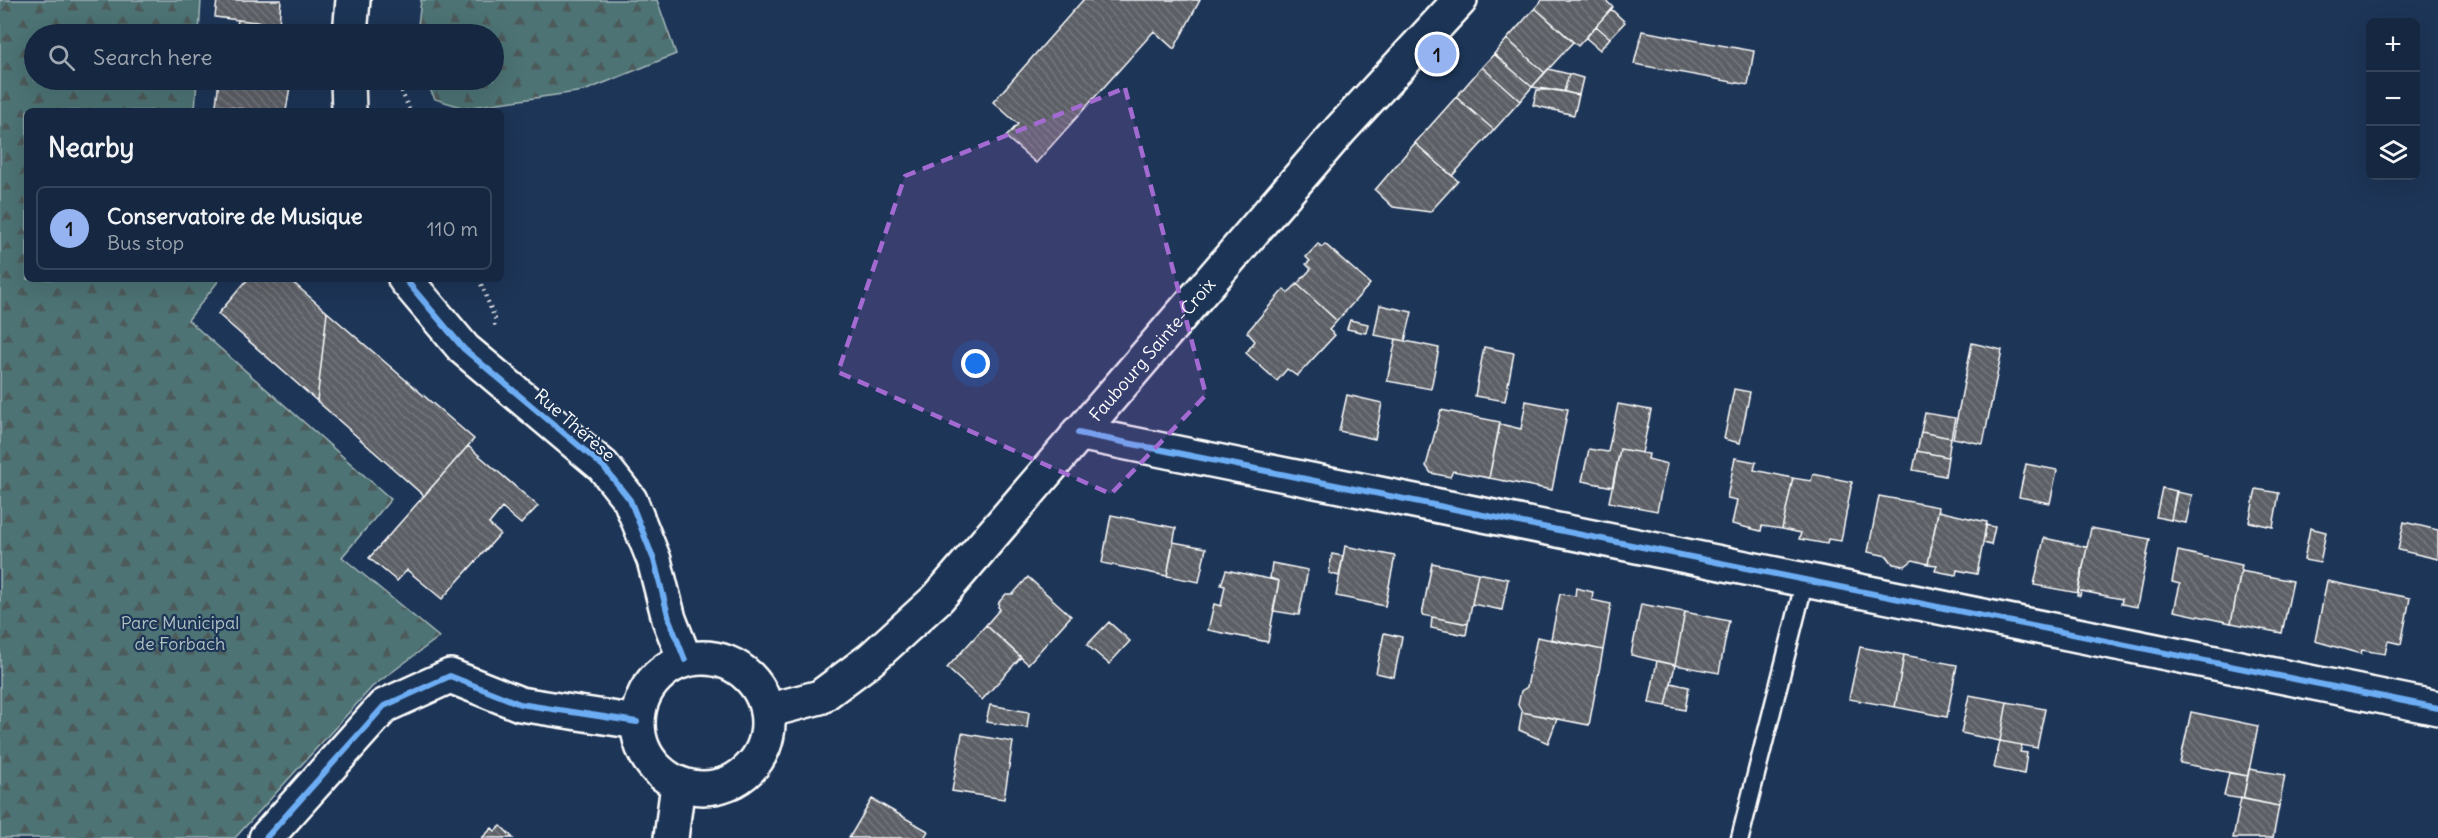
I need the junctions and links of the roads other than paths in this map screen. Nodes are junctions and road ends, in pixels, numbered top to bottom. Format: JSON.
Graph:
{"nodes":[{"id":1,"x":353,"y":0,"type":"edge"},
{"id":2,"x":1460,"y":0,"type":"edge"},
{"id":3,"x":351,"y":24,"type":"edge"},
{"id":4,"x":348,"y":90,"type":"edge"},
{"id":5,"x":349,"y":108,"type":"edge"},
{"id":6,"x":408,"y":282,"type":"edge"},
{"id":7,"x":1078,"y":433,"type":"junction"},
{"id":8,"x":1805,"y":580,"type":"junction"},
{"id":9,"x":684,"y":660,"type":"junction"},
{"id":10,"x":2438,"y":708,"type":"edge"},
{"id":11,"x":767,"y":711,"type":"junction"},
{"id":12,"x":636,"y":722,"type":"junction"},
{"id":13,"x":678,"y":784,"type":"junction"},
{"id":14,"x":266,"y":838,"type":"edge"},
{"id":15,"x":671,"y":838,"type":"edge"},
{"id":16,"x":1740,"y":838,"type":"edge"}],
"edges":[{"from":1,"to":3,"type":"street"},
{"from":2,"to":7,"type":"street","name":"Faubourg Sainte-Croix"},
{"from":4,"to":5,"type":"street"},
{"from":6,"to":9,"type":"street","name":"Rue Thérèse"},
{"from":7,"to":8,"type":"street"},
{"from":7,"to":11,"type":"street","name":"Faubourg Sainte-Croix"},
{"from":8,"to":10,"type":"street"},
{"from":8,"to":16,"type":"lane"},
{"from":9,"to":11,"type":"street"},
{"from":9,"to":12,"type":"street"},
{"from":11,"to":13,"type":"street"},
{"from":12,"to":13,"type":"street"},
{"from":12,"to":14,"type":"street"},
{"from":13,"to":15,"type":"street"}]}
